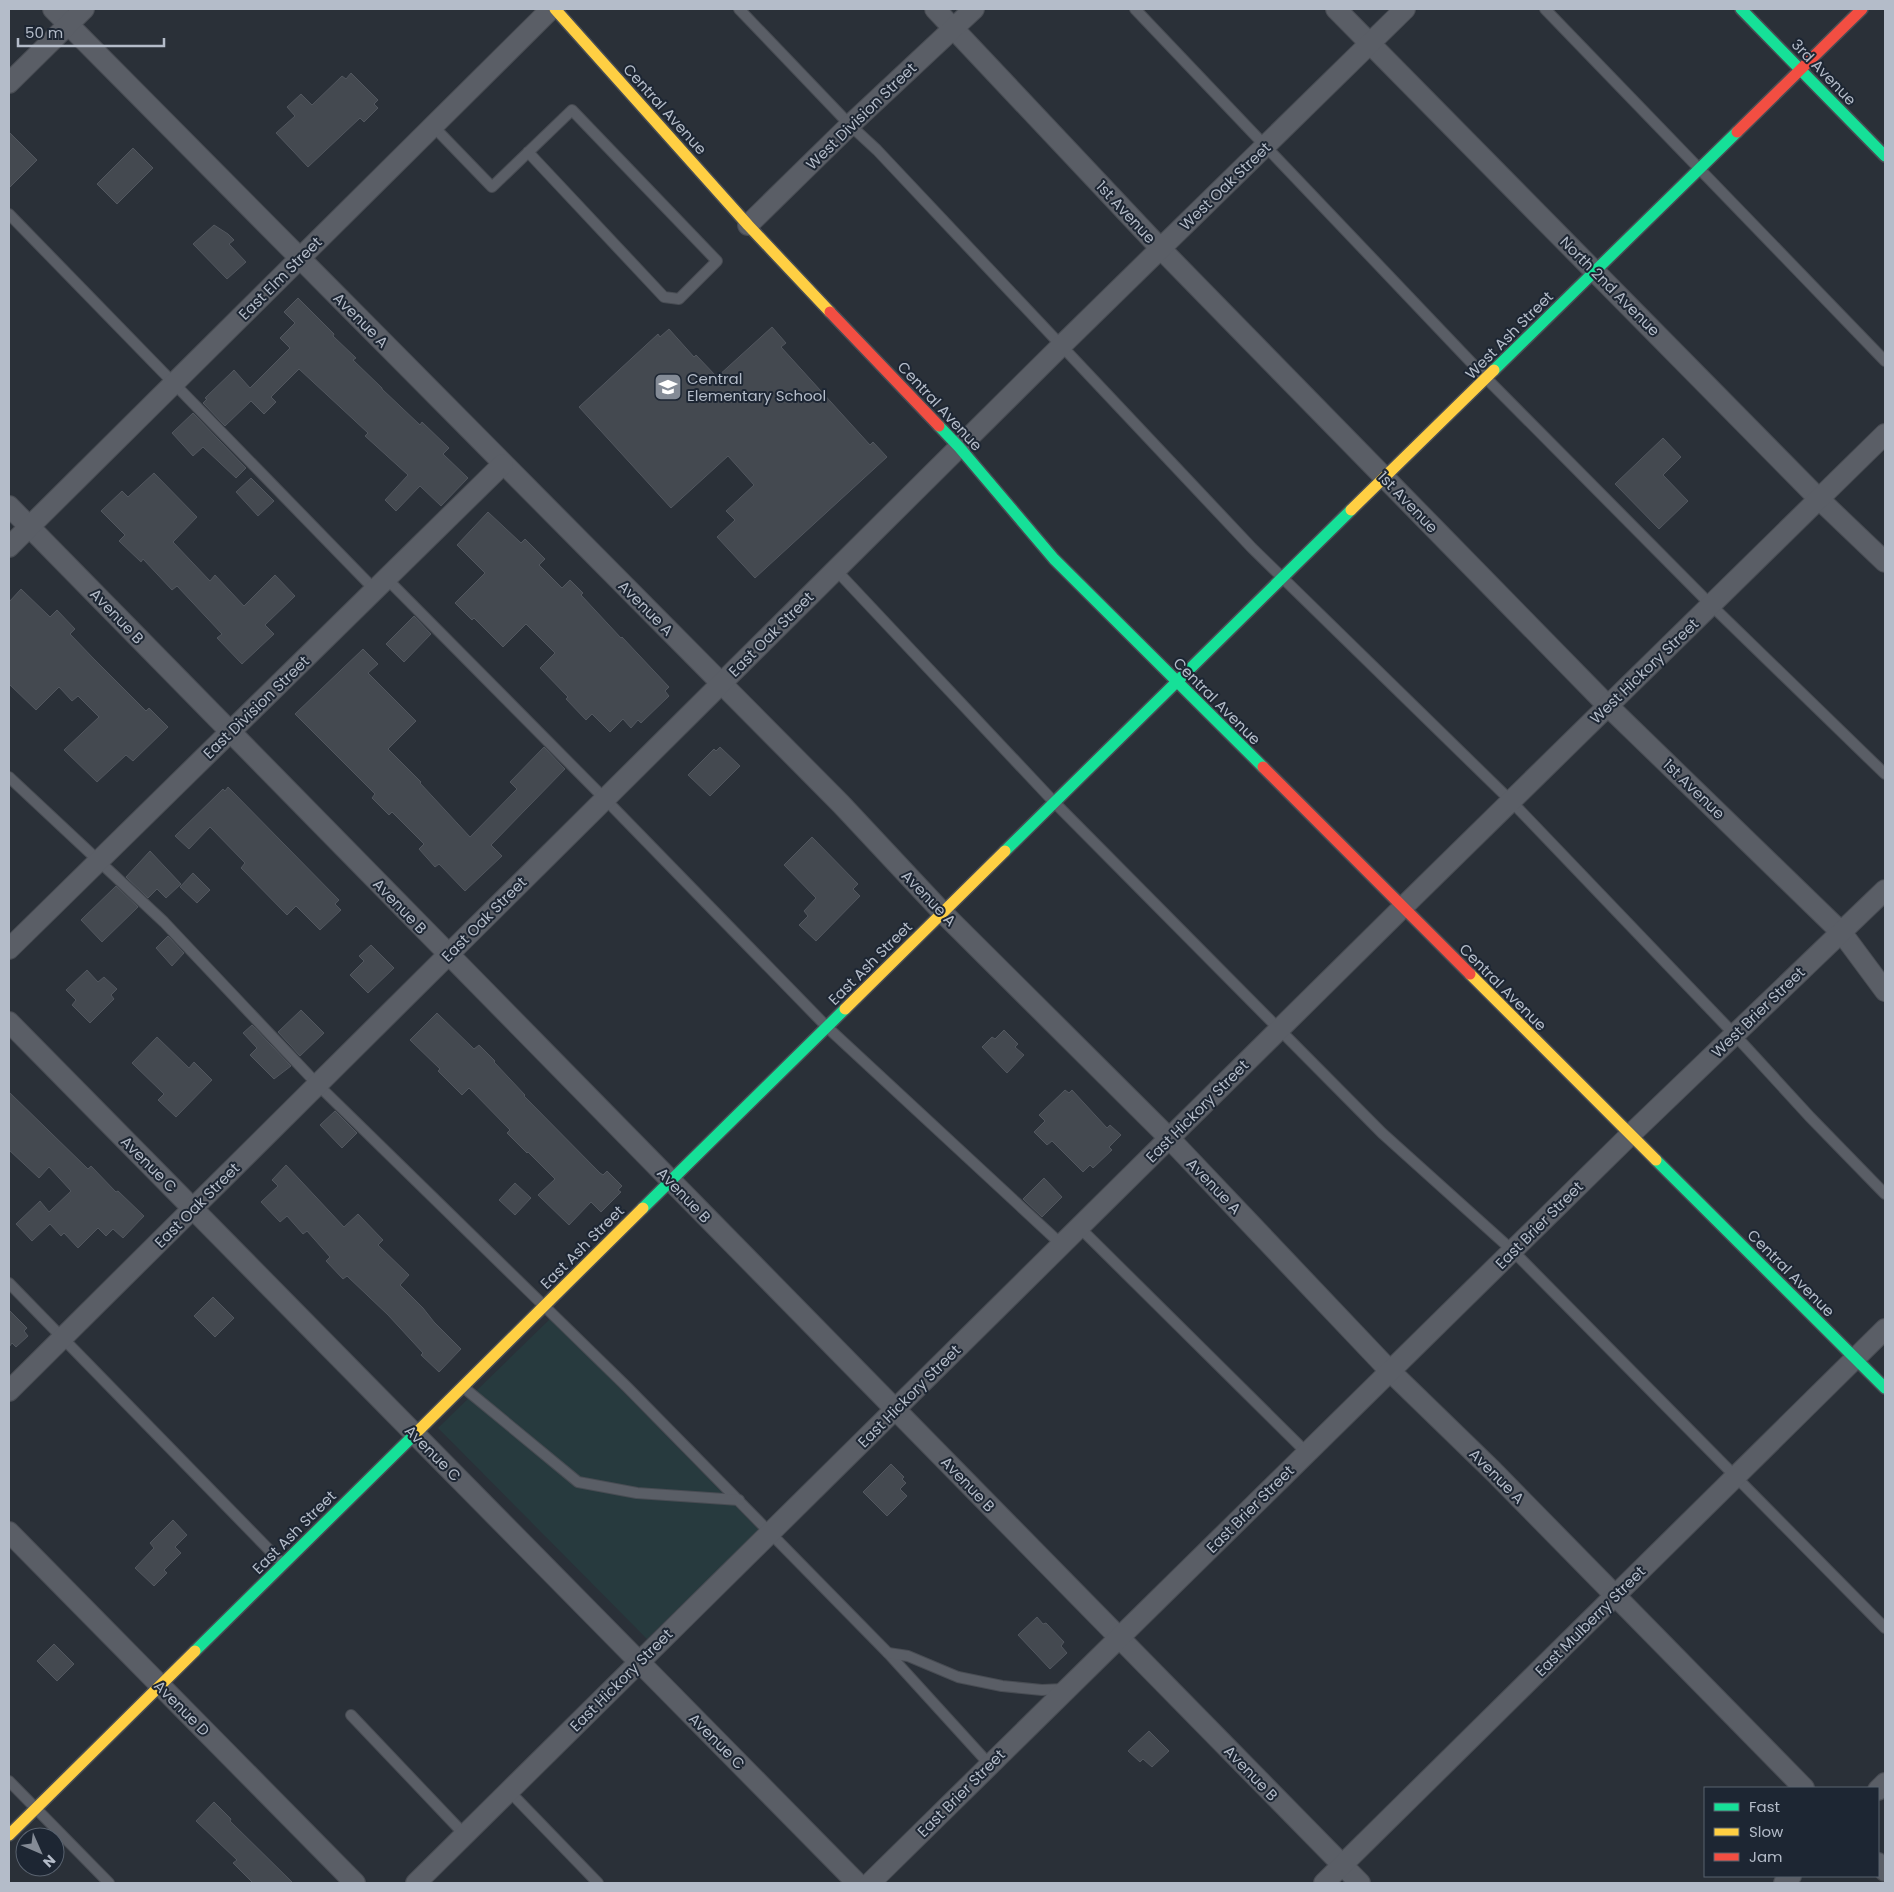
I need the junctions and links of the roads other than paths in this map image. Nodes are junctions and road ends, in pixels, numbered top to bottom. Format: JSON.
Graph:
{"nodes":[{"id":1,"x":53,"y":9,"type":"edge"},
{"id":2,"x":84,"y":9,"type":"edge"},
{"id":3,"x":551,"y":9,"type":"edge"},
{"id":4,"x":555,"y":9,"type":"edge"},
{"id":5,"x":740,"y":9,"type":"edge"},
{"id":6,"x":935,"y":9,"type":"edge"},
{"id":7,"x":974,"y":9,"type":"edge"},
{"id":8,"x":1135,"y":9,"type":"edge"},
{"id":9,"x":1336,"y":9,"type":"edge"},
{"id":10,"x":1405,"y":9,"type":"edge"},
{"id":11,"x":1545,"y":9,"type":"edge"},
{"id":12,"x":1741,"y":9,"type":"edge"},
{"id":13,"x":1862,"y":9,"type":"edge"},
{"id":14,"x":68,"y":24,"type":"junction"},
{"id":15,"x":953,"y":29,"type":"junction"},
{"id":16,"x":1370,"y":43,"type":"junction"},
{"id":17,"x":1800,"y":70,"type":"junction"},
{"id":18,"x":9,"y":83,"type":"edge"},
{"id":19,"x":850,"y":125,"type":"junction"},
{"id":20,"x":433,"y":126,"type":"junction"},
{"id":21,"x":1265,"y":146,"type":"junction"},
{"id":22,"x":528,"y":152,"type":"junction"},
{"id":23,"x":1885,"y":156,"type":"edge"},
{"id":24,"x":1699,"y":169,"type":"junction"},
{"id":25,"x":9,"y":214,"type":"edge"},
{"id":26,"x":748,"y":224,"type":"junction"},
{"id":27,"x":1161,"y":249,"type":"junction"},
{"id":28,"x":300,"y":258,"type":"junction"},
{"id":29,"x":1595,"y":271,"type":"junction"},
{"id":30,"x":1061,"y":346,"type":"junction"},
{"id":31,"x":1885,"y":361,"type":"edge"},
{"id":32,"x":1486,"y":378,"type":"junction"},
{"id":33,"x":173,"y":384,"type":"junction"},
{"id":34,"x":1885,"y":434,"type":"edge"},
{"id":35,"x":959,"y":447,"type":"junction"},
{"id":36,"x":503,"y":464,"type":"junction"},
{"id":37,"x":1385,"y":478,"type":"junction"},
{"id":38,"x":1819,"y":499,"type":"junction"},
{"id":39,"x":9,"y":506,"type":"edge"},
{"id":40,"x":29,"y":527,"type":"junction"},
{"id":41,"x":9,"y":547,"type":"edge"},
{"id":42,"x":1885,"y":562,"type":"edge"},
{"id":43,"x":836,"y":570,"type":"junction"},
{"id":44,"x":1283,"y":578,"type":"junction"},
{"id":45,"x":381,"y":584,"type":"junction"},
{"id":46,"x":1711,"y":604,"type":"junction"},
{"id":47,"x":1177,"y":682,"type":"junction"},
{"id":48,"x":721,"y":684,"type":"junction"},
{"id":49,"x":1608,"y":706,"type":"junction"},
{"id":50,"x":230,"y":732,"type":"junction"},
{"id":51,"x":1885,"y":774,"type":"edge"},
{"id":52,"x":9,"y":777,"type":"edge"},
{"id":53,"x":605,"y":799,"type":"junction"},
{"id":54,"x":1511,"y":801,"type":"junction"},
{"id":55,"x":1054,"y":802,"type":"junction"},
{"id":56,"x":98,"y":861,"type":"junction"},
{"id":57,"x":1885,"y":890,"type":"edge"},
{"id":58,"x":1402,"y":908,"type":"junction"},
{"id":59,"x":943,"y":913,"type":"junction"},
{"id":60,"x":1842,"y":933,"type":"junction"},
{"id":61,"x":9,"y":949,"type":"edge"},
{"id":62,"x":449,"y":955,"type":"junction"},
{"id":63,"x":1885,"y":991,"type":"edge"},
{"id":64,"x":9,"y":1022,"type":"edge"},
{"id":65,"x":827,"y":1027,"type":"junction"},
{"id":66,"x":1280,"y":1029,"type":"junction"},
{"id":67,"x":1734,"y":1034,"type":"junction"},
{"id":68,"x":318,"y":1085,"type":"junction"},
{"id":69,"x":1630,"y":1135,"type":"junction"},
{"id":70,"x":1169,"y":1138,"type":"junction"},
{"id":71,"x":671,"y":1181,"type":"junction"},
{"id":72,"x":1885,"y":1194,"type":"edge"},
{"id":73,"x":192,"y":1209,"type":"junction"},
{"id":74,"x":1079,"y":1227,"type":"junction"},
{"id":75,"x":1062,"y":1245,"type":"junction"},
{"id":76,"x":1513,"y":1251,"type":"junction"},
{"id":77,"x":9,"y":1283,"type":"edge"},
{"id":78,"x":545,"y":1305,"type":"junction"},
{"id":79,"x":1885,"y":1329,"type":"edge"},
{"id":80,"x":63,"y":1338,"type":"junction"},
{"id":81,"x":1855,"y":1358,"type":"junction"},
{"id":82,"x":1390,"y":1371,"type":"junction"},
{"id":83,"x":462,"y":1387,"type":"junction"},
{"id":84,"x":1885,"y":1388,"type":"edge"},
{"id":85,"x":9,"y":1391,"type":"edge"},
{"id":86,"x":895,"y":1410,"type":"junction"},
{"id":87,"x":415,"y":1434,"type":"junction"},
{"id":88,"x":1308,"y":1453,"type":"junction"},
{"id":89,"x":1736,"y":1477,"type":"junction"},
{"id":90,"x":739,"y":1500,"type":"junction"},
{"id":91,"x":9,"y":1532,"type":"edge"},
{"id":92,"x":771,"y":1532,"type":"junction"},
{"id":93,"x":283,"y":1564,"type":"junction"},
{"id":94,"x":1615,"y":1596,"type":"junction"},
{"id":95,"x":1885,"y":1628,"type":"edge"},
{"id":96,"x":1119,"y":1638,"type":"junction"},
{"id":97,"x":888,"y":1654,"type":"junction"},
{"id":98,"x":639,"y":1662,"type":"junction"},
{"id":99,"x":160,"y":1686,"type":"junction"},
{"id":100,"x":1068,"y":1688,"type":"junction"},
{"id":101,"x":351,"y":1715,"type":"dead end"},
{"id":102,"x":990,"y":1765,"type":"junction"},
{"id":103,"x":9,"y":1781,"type":"edge"},
{"id":104,"x":1803,"y":1787,"type":"edge"},
{"id":105,"x":509,"y":1791,"type":"junction"},
{"id":106,"x":36,"y":1808,"type":"junction"},
{"id":107,"x":9,"y":1835,"type":"edge"},
{"id":108,"x":465,"y":1835,"type":"junction"},
{"id":109,"x":1342,"y":1866,"type":"junction"},
{"id":110,"x":109,"y":1883,"type":"edge"},
{"id":111,"x":355,"y":1883,"type":"edge"},
{"id":112,"x":416,"y":1883,"type":"edge"},
{"id":113,"x":598,"y":1883,"type":"edge"},
{"id":114,"x":857,"y":1883,"type":"edge"},
{"id":115,"x":870,"y":1883,"type":"edge"},
{"id":116,"x":1324,"y":1883,"type":"edge"},
{"id":117,"x":1360,"y":1883,"type":"edge"}],
"edges":[{"from":1,"to":14,"type":"street","name":"Avenue A"},
{"from":2,"to":14,"type":"street"},
{"from":3,"to":20,"type":"street","name":"East Elm Street"},
{"from":4,"to":26,"type":"street","name":"Central Avenue"},
{"from":5,"to":19,"type":"lane"},
{"from":6,"to":15,"type":"street","name":"1st Avenue"},
{"from":7,"to":15,"type":"street","name":"West Division Street"},
{"from":8,"to":21,"type":"lane"},
{"from":9,"to":16,"type":"street","name":"North 2nd Avenue"},
{"from":10,"to":16,"type":"street","name":"West Oak Street"},
{"from":11,"to":24,"type":"lane"},
{"from":12,"to":17,"type":"street","name":"3rd Avenue"},
{"from":13,"to":17,"type":"street","name":"West Ash Street"},
{"from":14,"to":18,"type":"street"},
{"from":14,"to":28,"type":"street","name":"Avenue A"},
{"from":15,"to":19,"type":"street","name":"West Division Street"},
{"from":15,"to":27,"type":"street","name":"1st Avenue"},
{"from":16,"to":21,"type":"street","name":"West Oak Street"},
{"from":16,"to":29,"type":"street","name":"North 2nd Avenue"},
{"from":17,"to":23,"type":"street","name":"3rd Avenue"},
{"from":17,"to":24,"type":"street","name":"West Ash Street"},
{"from":19,"to":26,"type":"street","name":"West Division Street"},
{"from":19,"to":30,"type":"lane"},
{"from":20,"to":22,"type":"lane"},
{"from":20,"to":28,"type":"street","name":"East Elm Street"},
{"from":21,"to":27,"type":"street","name":"West Oak Street"},
{"from":21,"to":32,"type":"lane"},
{"from":22,"to":22,"type":"lane"},
{"from":24,"to":29,"type":"street","name":"West Ash Street"},
{"from":24,"to":31,"type":"lane"},
{"from":25,"to":33,"type":"lane"},
{"from":26,"to":35,"type":"street","name":"Central Avenue"},
{"from":27,"to":30,"type":"street","name":"West Oak Street"},
{"from":27,"to":37,"type":"street","name":"1st Avenue"},
{"from":28,"to":33,"type":"street","name":"East Elm Street"},
{"from":28,"to":36,"type":"street","name":"Avenue A"},
{"from":29,"to":32,"type":"street","name":"West Ash Street"},
{"from":29,"to":38,"type":"street","name":"North 2nd Avenue"},
{"from":30,"to":35,"type":"street","name":"West Oak Street"},
{"from":30,"to":44,"type":"lane"},
{"from":32,"to":37,"type":"street","name":"West Ash Street"},
{"from":32,"to":46,"type":"lane"},
{"from":33,"to":40,"type":"street","name":"East Elm Street"},
{"from":33,"to":45,"type":"lane"},
{"from":34,"to":38,"type":"street","name":"West Hickory Street"},
{"from":35,"to":43,"type":"street","name":"East Oak Street"},
{"from":35,"to":47,"type":"street","name":"Central Avenue"},
{"from":36,"to":45,"type":"street","name":"East Division Street"},
{"from":36,"to":48,"type":"street","name":"Avenue A"},
{"from":37,"to":44,"type":"street","name":"West Ash Street"},
{"from":37,"to":49,"type":"street","name":"1st Avenue"},
{"from":38,"to":42,"type":"street","name":"North 2nd Avenue"},
{"from":38,"to":46,"type":"street","name":"West Hickory Street"},
{"from":39,"to":40,"type":"street","name":"Avenue B"},
{"from":40,"to":41,"type":"street","name":"East Elm Street"},
{"from":40,"to":50,"type":"street","name":"Avenue B"},
{"from":43,"to":48,"type":"street","name":"East Oak Street"},
{"from":43,"to":55,"type":"lane"},
{"from":44,"to":47,"type":"street","name":"West Ash Street"},
{"from":44,"to":54,"type":"lane"},
{"from":45,"to":50,"type":"street","name":"East Division Street"},
{"from":45,"to":53,"type":"lane"},
{"from":46,"to":49,"type":"street","name":"West Hickory Street"},
{"from":46,"to":51,"type":"lane"},
{"from":47,"to":55,"type":"street","name":"East Ash Street"},
{"from":47,"to":58,"type":"street","name":"Central Avenue"},
{"from":48,"to":53,"type":"street","name":"East Oak Street"},
{"from":48,"to":59,"type":"street","name":"Avenue A"},
{"from":49,"to":54,"type":"street","name":"West Hickory Street"},
{"from":49,"to":60,"type":"street","name":"1st Avenue"},
{"from":50,"to":56,"type":"street","name":"East Division Street"},
{"from":50,"to":62,"type":"street","name":"Avenue B"},
{"from":52,"to":56,"type":"lane"},
{"from":53,"to":62,"type":"street","name":"East Oak Street"},
{"from":53,"to":65,"type":"lane"},
{"from":54,"to":58,"type":"street","name":"West Hickory Street"},
{"from":54,"to":67,"type":"lane"},
{"from":55,"to":59,"type":"street","name":"East Ash Street"},
{"from":55,"to":66,"type":"lane"},
{"from":56,"to":61,"type":"street","name":"East Division Street"},
{"from":56,"to":68,"type":"lane"},
{"from":57,"to":60,"type":"street","name":"West Brier Street"},
{"from":58,"to":66,"type":"street","name":"East Hickory Street"},
{"from":58,"to":69,"type":"street","name":"Central Avenue"},
{"from":59,"to":65,"type":"street","name":"East Ash Street"},
{"from":59,"to":70,"type":"street","name":"Avenue A"},
{"from":60,"to":63,"type":"street","name":"1st Avenue"},
{"from":60,"to":67,"type":"street","name":"West Brier Street"},
{"from":62,"to":68,"type":"street","name":"East Oak Street"},
{"from":62,"to":71,"type":"street","name":"Avenue B"},
{"from":64,"to":73,"type":"street","name":"Avenue C"},
{"from":65,"to":71,"type":"street","name":"East Ash Street"},
{"from":65,"to":75,"type":"lane"},
{"from":66,"to":70,"type":"street","name":"East Hickory Street"},
{"from":66,"to":76,"type":"lane"},
{"from":67,"to":69,"type":"street","name":"West Brier Street"},
{"from":67,"to":72,"type":"lane"},
{"from":68,"to":73,"type":"street","name":"East Oak Street"},
{"from":68,"to":78,"type":"lane"},
{"from":69,"to":76,"type":"street","name":"East Brier Street"},
{"from":69,"to":81,"type":"street","name":"Central Avenue"},
{"from":70,"to":74,"type":"street","name":"East Hickory Street"},
{"from":70,"to":82,"type":"street","name":"Avenue A"},
{"from":71,"to":78,"type":"street","name":"East Ash Street"},
{"from":71,"to":86,"type":"street","name":"Avenue B"},
{"from":73,"to":80,"type":"street","name":"East Oak Street"},
{"from":73,"to":87,"type":"street","name":"Avenue C"},
{"from":74,"to":75,"type":"street","name":"East Hickory Street"},
{"from":74,"to":88,"type":"lane"},
{"from":75,"to":86,"type":"street","name":"East Hickory Street"},
{"from":76,"to":82,"type":"street","name":"East Brier Street"},
{"from":76,"to":89,"type":"lane"},
{"from":77,"to":80,"type":"lane"},
{"from":78,"to":83,"type":"street","name":"East Ash Street"},
{"from":78,"to":90,"type":"lane"},
{"from":79,"to":81,"type":"street","name":"East Mulberry Street"},
{"from":80,"to":85,"type":"street","name":"East Oak Street"},
{"from":80,"to":93,"type":"lane"},
{"from":81,"to":84,"type":"street","name":"Central Avenue"},
{"from":81,"to":89,"type":"street","name":"East Mulberry Street"},
{"from":82,"to":88,"type":"street","name":"East Brier Street"},
{"from":82,"to":94,"type":"street","name":"Avenue A"},
{"from":83,"to":87,"type":"street","name":"East Ash Street"},
{"from":83,"to":90,"type":"lane"},
{"from":86,"to":92,"type":"street","name":"East Hickory Street"},
{"from":86,"to":96,"type":"street","name":"Avenue B"},
{"from":87,"to":93,"type":"street","name":"East Ash Street"},
{"from":87,"to":98,"type":"street","name":"Avenue C"},
{"from":88,"to":96,"type":"street","name":"East Brier Street"},
{"from":89,"to":94,"type":"street","name":"East Mulberry Street"},
{"from":89,"to":95,"type":"lane"},
{"from":90,"to":92,"type":"lane"},
{"from":91,"to":99,"type":"street","name":"Avenue D"},
{"from":92,"to":97,"type":"lane"},
{"from":92,"to":98,"type":"street","name":"East Hickory Street"},
{"from":93,"to":99,"type":"street","name":"East Ash Street"},
{"from":94,"to":104,"type":"street","name":"Avenue A"},
{"from":94,"to":109,"type":"street","name":"East Mulberry Street"},
{"from":96,"to":100,"type":"street","name":"East Brier Street"},
{"from":96,"to":109,"type":"street","name":"Avenue B"},
{"from":97,"to":100,"type":"lane"},
{"from":97,"to":102,"type":"lane"},
{"from":98,"to":105,"type":"street","name":"East Hickory Street"},
{"from":98,"to":114,"type":"street","name":"Avenue C"},
{"from":99,"to":106,"type":"street","name":"East Ash Street"},
{"from":99,"to":111,"type":"street","name":"Avenue D"},
{"from":100,"to":102,"type":"street","name":"East Brier Street"},
{"from":101,"to":108,"type":"lane"},
{"from":102,"to":115,"type":"street","name":"East Brier Street"},
{"from":103,"to":106,"type":"lane"},
{"from":105,"to":108,"type":"street","name":"East Hickory Street"},
{"from":105,"to":113,"type":"lane"},
{"from":106,"to":107,"type":"street","name":"East Ash Street"},
{"from":106,"to":110,"type":"lane"},
{"from":108,"to":112,"type":"street","name":"East Hickory Street"},
{"from":109,"to":116,"type":"street","name":"East Mulberry Street"},
{"from":109,"to":117,"type":"street","name":"Avenue B"}]}
